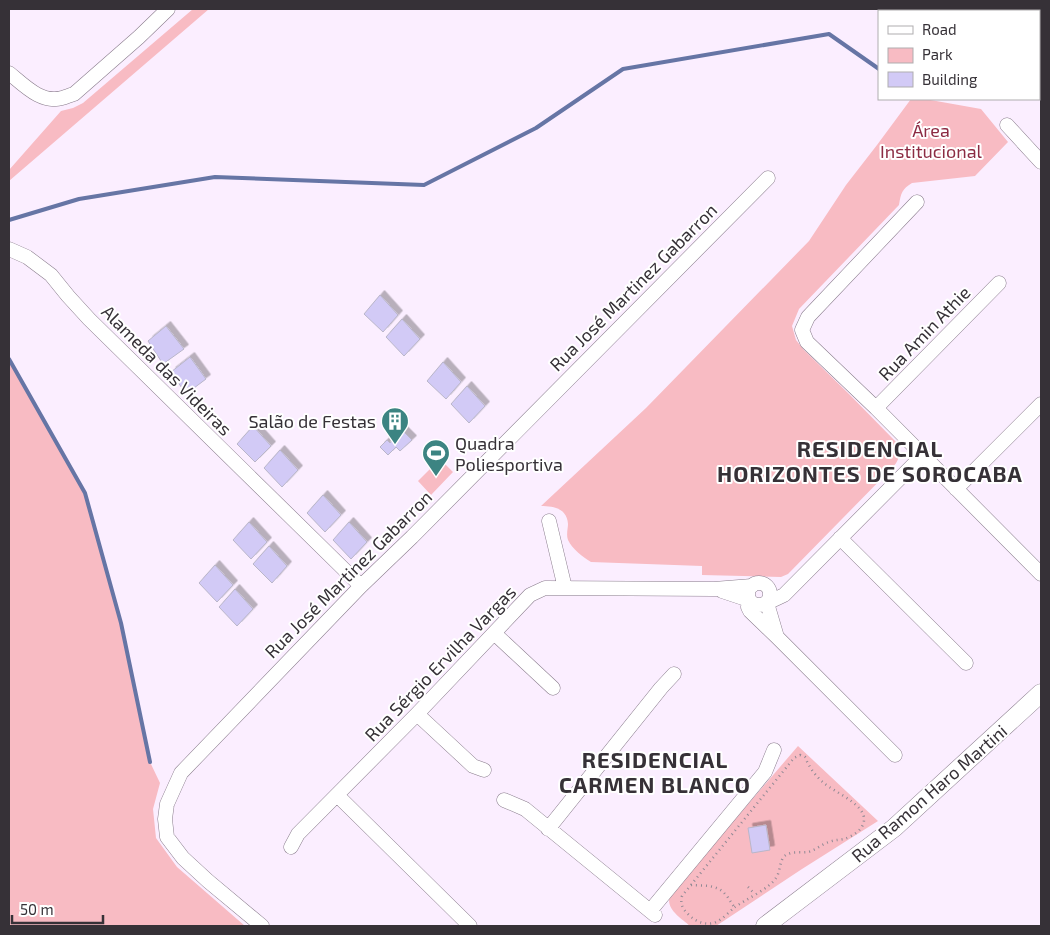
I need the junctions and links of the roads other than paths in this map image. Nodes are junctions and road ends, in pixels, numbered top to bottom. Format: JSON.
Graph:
{"nodes":[{"id":1,"x":168,"y":9,"type":"edge"},
{"id":2,"x":9,"y":73,"type":"edge"},
{"id":3,"x":1007,"y":125,"type":"dead end"},
{"id":4,"x":1041,"y":162,"type":"edge"},
{"id":5,"x":768,"y":178,"type":"dead end"},
{"id":6,"x":916,"y":202,"type":"dead end"},
{"id":7,"x":9,"y":249,"type":"edge"},
{"id":8,"x":999,"y":283,"type":"dead end"},
{"id":9,"x":1041,"y":404,"type":"edge"},
{"id":10,"x":876,"y":408,"type":"junction"},
{"id":11,"x":922,"y":456,"type":"junction"},
{"id":12,"x":956,"y":489,"type":"junction"},
{"id":13,"x":549,"y":521,"type":"dead end"},
{"id":14,"x":840,"y":538,"type":"junction"},
{"id":15,"x":1039,"y":569,"type":"edge"},
{"id":16,"x":799,"y":581,"type":"junction"},
{"id":17,"x":759,"y":585,"type":"junction"},
{"id":18,"x":360,"y":586,"type":"junction"},
{"id":19,"x":565,"y":588,"type":"junction"},
{"id":20,"x":714,"y":589,"type":"junction"},
{"id":21,"x":749,"y":600,"type":"junction"},
{"id":22,"x":767,"y":603,"type":"junction"},
{"id":23,"x":494,"y":633,"type":"junction"},
{"id":24,"x":778,"y":637,"type":"junction"},
{"id":25,"x":966,"y":663,"type":"dead end"},
{"id":26,"x":674,"y":674,"type":"dead end"},
{"id":27,"x":553,"y":688,"type":"dead end"},
{"id":28,"x":1041,"y":693,"type":"edge"},
{"id":29,"x":417,"y":714,"type":"junction"},
{"id":30,"x":774,"y":750,"type":"dead end"},
{"id":31,"x":894,"y":755,"type":"dead end"},
{"id":32,"x":484,"y":770,"type":"dead end"},
{"id":33,"x":337,"y":795,"type":"junction"},
{"id":34,"x":504,"y":800,"type":"dead end"},
{"id":35,"x":548,"y":829,"type":"junction"},
{"id":36,"x":291,"y":847,"type":"dead end"},
{"id":37,"x":262,"y":926,"type":"edge"},
{"id":38,"x":470,"y":926,"type":"edge"},
{"id":39,"x":765,"y":926,"type":"edge"}],
"edges":[{"from":1,"to":2,"type":"street"},
{"from":3,"to":4,"type":"street"},
{"from":5,"to":18,"type":"street","name":"Rua José Martinez Gabarron"},
{"from":6,"to":10,"type":"street"},
{"from":7,"to":18,"type":"street","name":"Alameda das Videiras"},
{"from":8,"to":10,"type":"street","name":"Rua Amin Athie"},
{"from":9,"to":12,"type":"street"},
{"from":10,"to":11,"type":"street"},
{"from":11,"to":12,"type":"street"},
{"from":11,"to":14,"type":"street"},
{"from":12,"to":15,"type":"street"},
{"from":13,"to":19,"type":"street"},
{"from":14,"to":16,"type":"street"},
{"from":14,"to":25,"type":"street"},
{"from":16,"to":17,"type":"street","name":"Rua Sérgio Ervilha Vargas"},
{"from":16,"to":22,"type":"street"},
{"from":17,"to":20,"type":"street","name":"Rua Sérgio Ervilha Vargas"},
{"from":17,"to":21,"type":"street"},
{"from":17,"to":22,"type":"street"},
{"from":18,"to":37,"type":"street","name":"Rua José Martinez Gabarron"},
{"from":19,"to":20,"type":"street","name":"Rua Sérgio Ervilha Vargas"},
{"from":19,"to":23,"type":"street","name":"Rua Sérgio Ervilha Vargas"},
{"from":20,"to":21,"type":"street","name":"Rua Sérgio Ervilha Vargas"},
{"from":21,"to":22,"type":"street","name":"Rua Sérgio Ervilha Vargas"},
{"from":21,"to":24,"type":"street"},
{"from":22,"to":24,"type":"street"},
{"from":23,"to":27,"type":"street"},
{"from":23,"to":29,"type":"street","name":"Rua Sérgio Ervilha Vargas"},
{"from":24,"to":31,"type":"street"},
{"from":26,"to":35,"type":"street"},
{"from":28,"to":39,"type":"main road","name":"Rua Ramon Haro Martini"},
{"from":29,"to":32,"type":"street"},
{"from":29,"to":33,"type":"street","name":"Rua Sérgio Ervilha Vargas"},
{"from":30,"to":35,"type":"street"},
{"from":33,"to":36,"type":"street","name":"Rua Sérgio Ervilha Vargas"},
{"from":33,"to":38,"type":"street"},
{"from":34,"to":35,"type":"street"}]}
